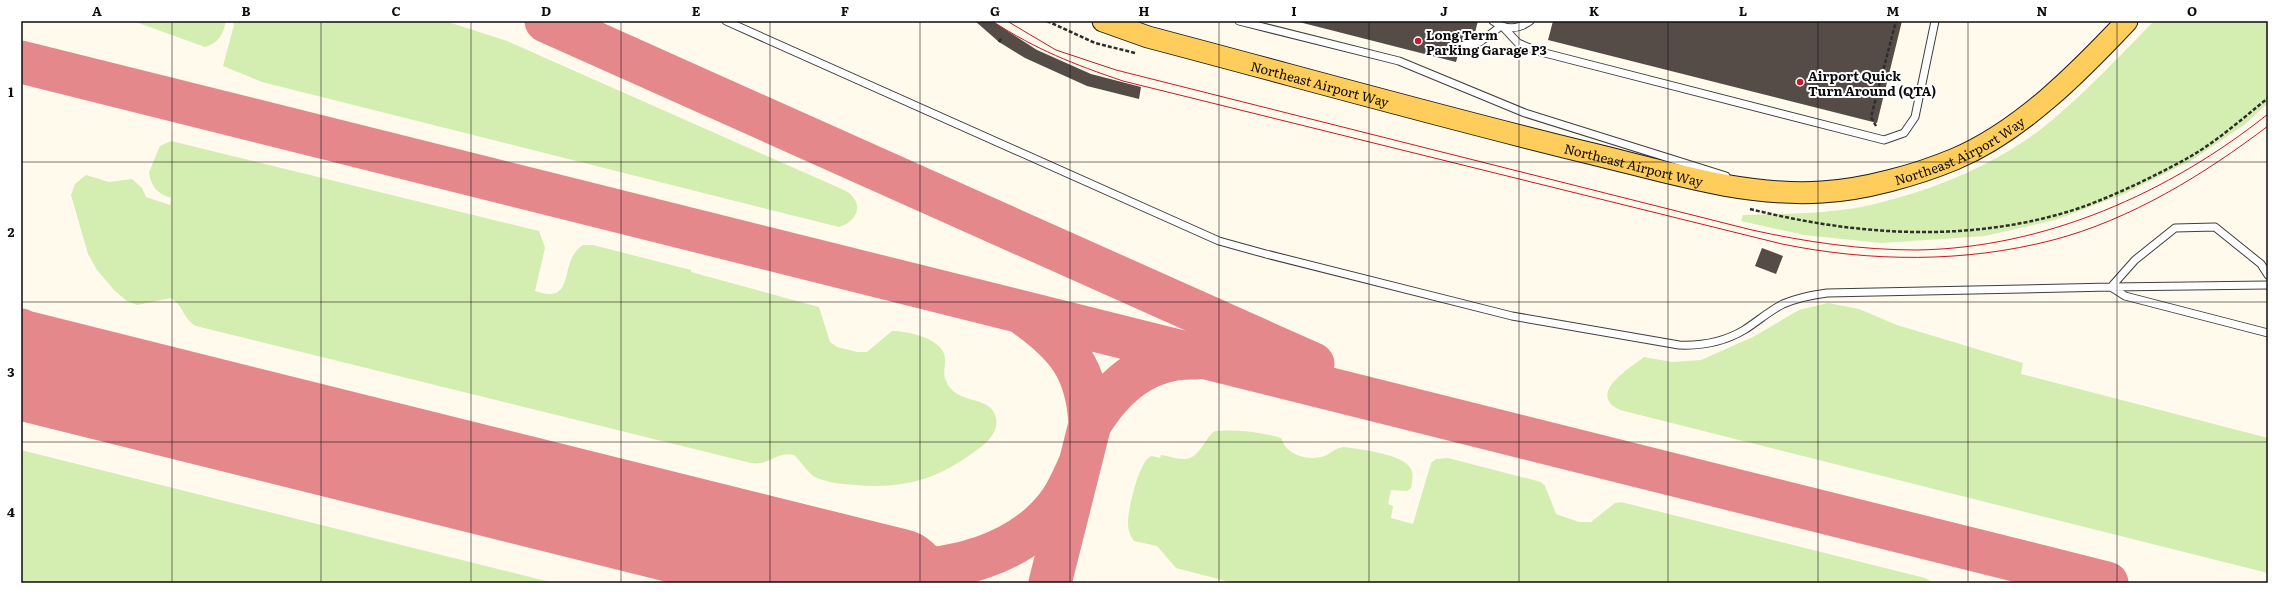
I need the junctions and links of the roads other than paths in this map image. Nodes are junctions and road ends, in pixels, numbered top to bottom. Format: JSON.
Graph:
{"nodes":[{"id":1,"x":726,"y":21,"type":"edge"},
{"id":2,"x":1103,"y":21,"type":"edge"},
{"id":3,"x":1239,"y":21,"type":"edge"},
{"id":4,"x":1493,"y":21,"type":"edge"},
{"id":5,"x":1530,"y":21,"type":"edge"},
{"id":6,"x":1935,"y":21,"type":"edge"},
{"id":7,"x":2127,"y":21,"type":"edge"},
{"id":8,"x":1503,"y":27,"type":"junction"},
{"id":9,"x":1460,"y":46,"type":"dead end"},
{"id":10,"x":1775,"y":192,"type":"junction"},
{"id":11,"x":2268,"y":275,"type":"edge"},
{"id":12,"x":2268,"y":285,"type":"edge"},
{"id":13,"x":2111,"y":287,"type":"junction"},
{"id":14,"x":2268,"y":333,"type":"edge"}],
"edges":[{"from":1,"to":13,"type":"lane"},
{"from":2,"to":10,"type":"main road","name":"Northeast Airport Way"},
{"from":3,"to":10,"type":"lane"},
{"from":4,"to":8,"type":"lane"},
{"from":5,"to":8,"type":"lane"},
{"from":6,"to":8,"type":"lane"},
{"from":7,"to":10,"type":"main road","name":"Northeast Airport Way"},
{"from":8,"to":9,"type":"lane"},
{"from":11,"to":13,"type":"lane"},
{"from":12,"to":13,"type":"lane"},
{"from":13,"to":14,"type":"lane"}]}
